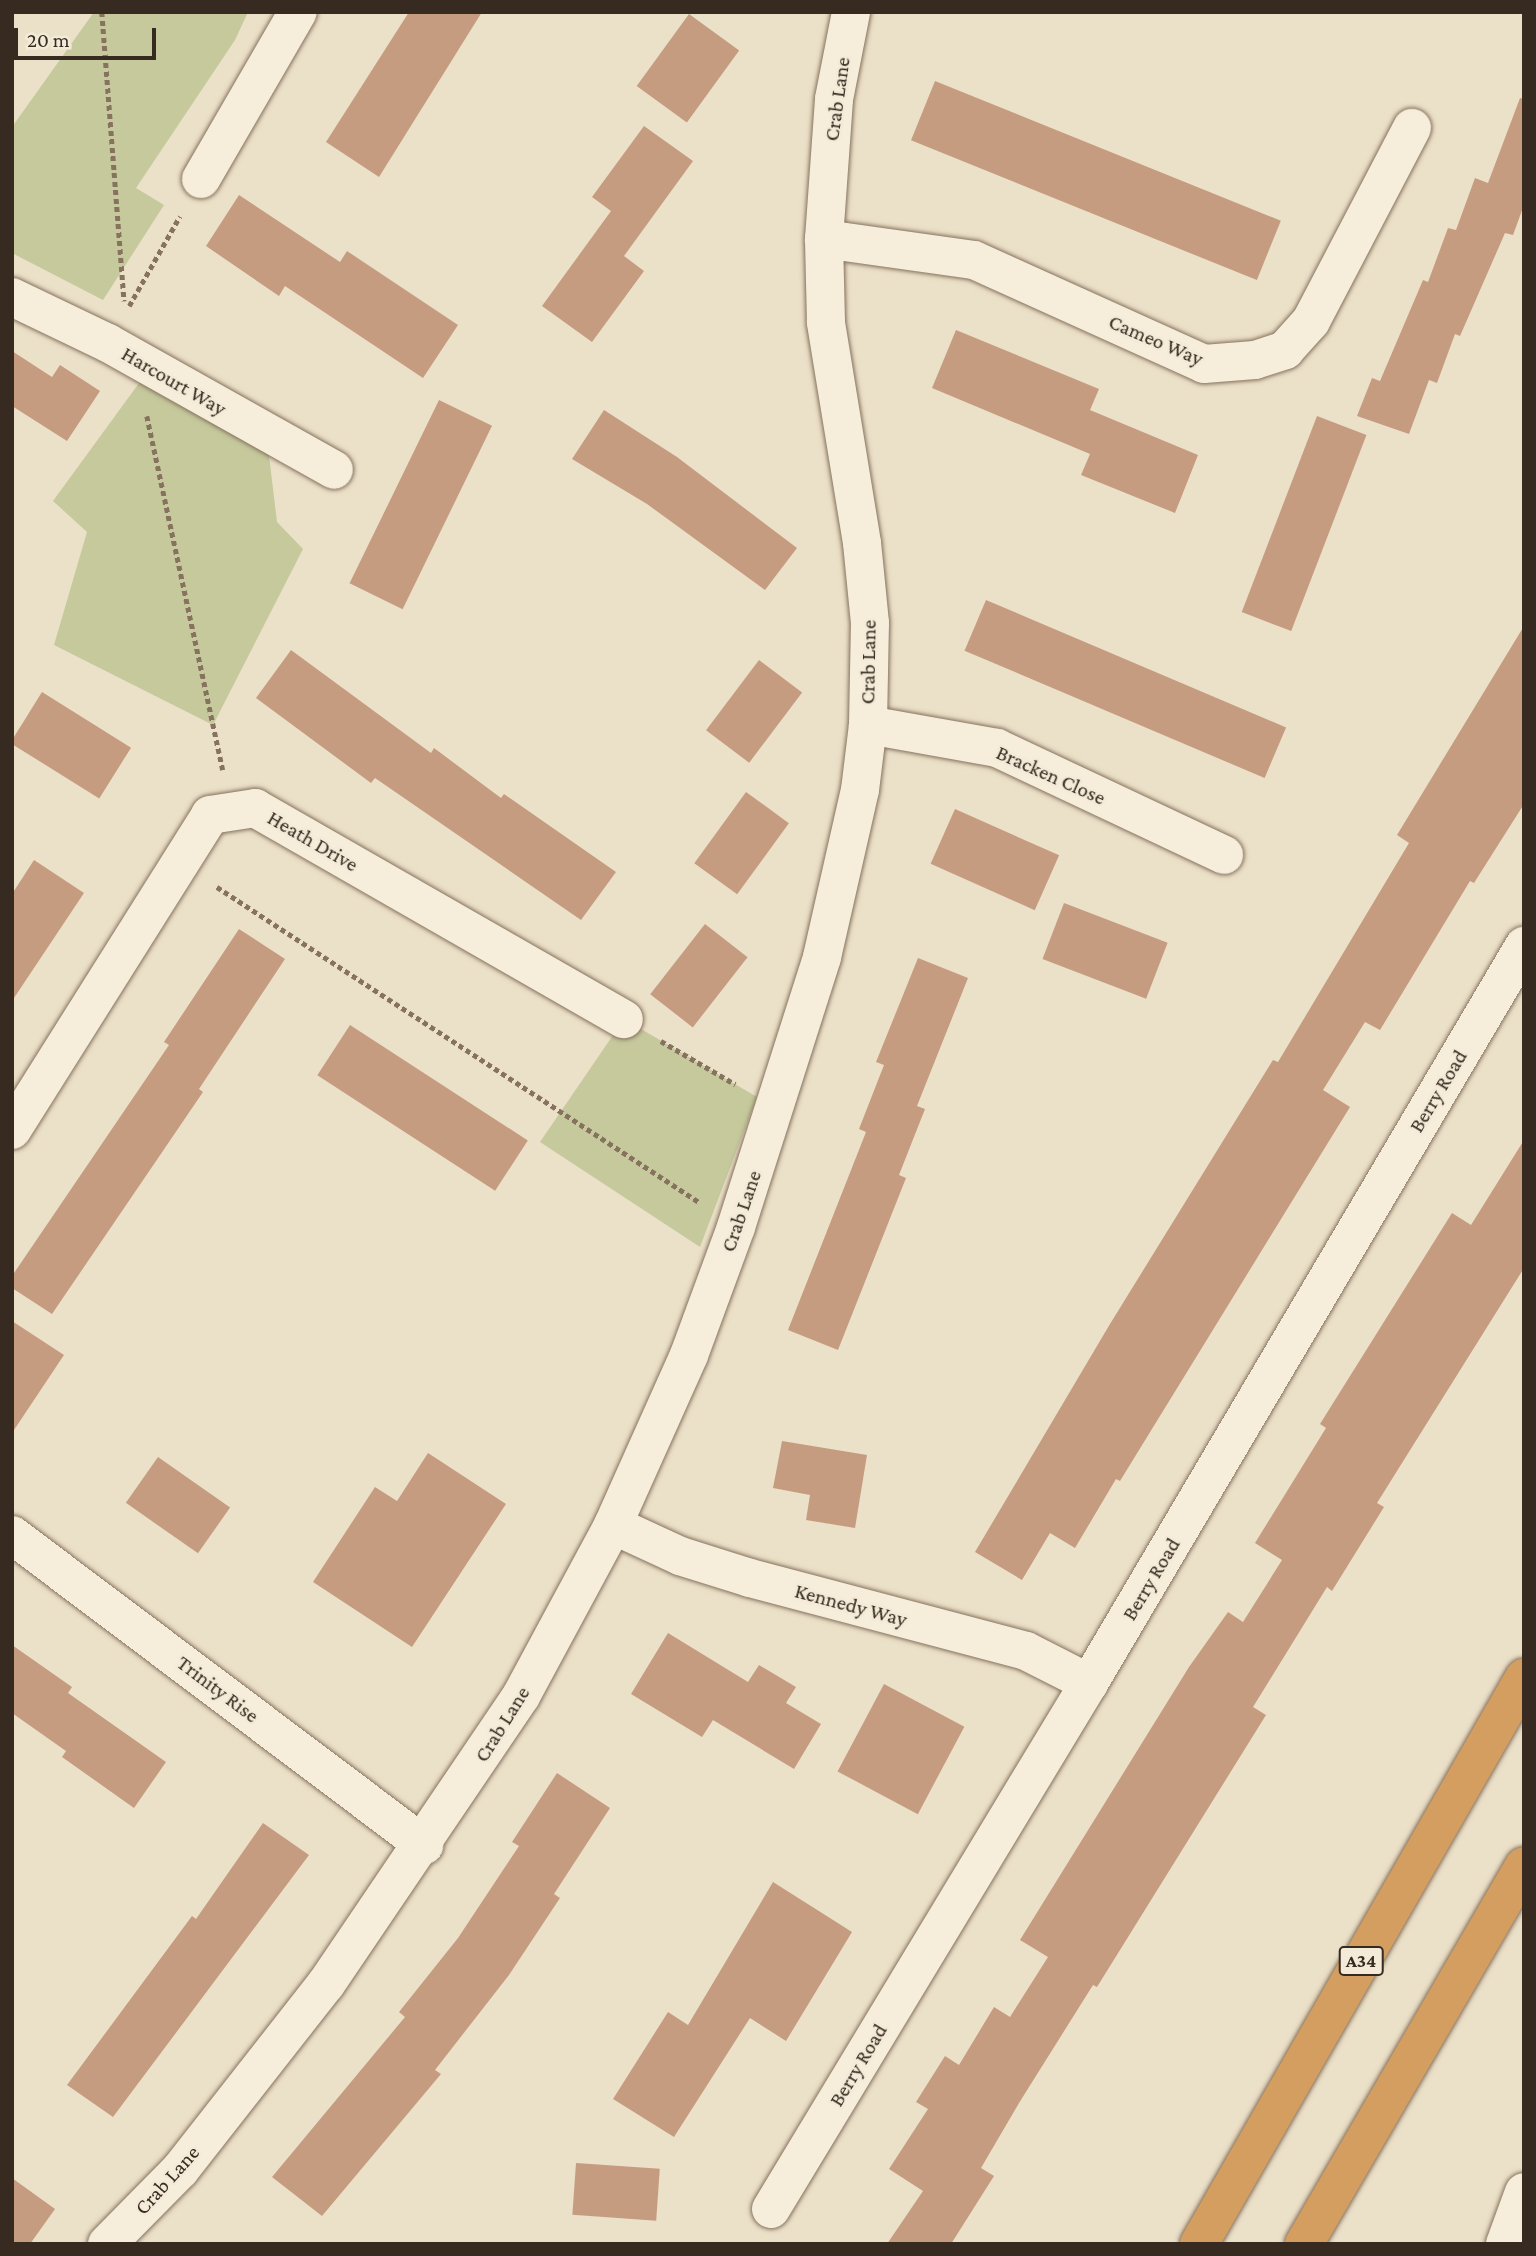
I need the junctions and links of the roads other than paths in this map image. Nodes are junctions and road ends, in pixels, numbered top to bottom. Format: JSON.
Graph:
{"nodes":[{"id":1,"x":298,"y":12,"type":"edge"},
{"id":2,"x":851,"y":12,"type":"edge"},
{"id":3,"x":1412,"y":128,"type":"dead end"},
{"id":4,"x":201,"y":179,"type":"road end"},
{"id":5,"x":824,"y":239,"type":"junction"},
{"id":6,"x":12,"y":297,"type":"edge"},
{"id":7,"x":334,"y":470,"type":"dead end"},
{"id":8,"x":868,"y":725,"type":"junction"},
{"id":9,"x":1224,"y":855,"type":"dead end"},
{"id":10,"x":1524,"y":946,"type":"edge"},
{"id":11,"x":624,"y":1019,"type":"road end"},
{"id":12,"x":12,"y":1130,"type":"edge"},
{"id":13,"x":613,"y":1525,"type":"junction"},
{"id":14,"x":12,"y":1535,"type":"edge"},
{"id":15,"x":1524,"y":1678,"type":"edge"},
{"id":16,"x":1089,"y":1683,"type":"junction"},
{"id":17,"x":424,"y":1845,"type":"junction"},
{"id":18,"x":1524,"y":1866,"type":"edge"},
{"id":19,"x":1524,"y":2192,"type":"edge"},
{"id":20,"x":771,"y":2209,"type":"dead end"},
{"id":21,"x":107,"y":2244,"type":"edge"},
{"id":22,"x":1199,"y":2244,"type":"edge"},
{"id":23,"x":1304,"y":2244,"type":"edge"},
{"id":24,"x":1505,"y":2244,"type":"edge"}],
"edges":[{"from":1,"to":4,"type":"street"},
{"from":2,"to":5,"type":"street","name":"Crab Lane"},
{"from":3,"to":5,"type":"street","name":"Cameo Way"},
{"from":5,"to":8,"type":"street","name":"Crab Lane"},
{"from":6,"to":7,"type":"street","name":"Harcourt Way"},
{"from":8,"to":9,"type":"street","name":"Bracken Close"},
{"from":8,"to":13,"type":"street","name":"Crab Lane"},
{"from":10,"to":16,"type":"street","name":"Berry Road"},
{"from":11,"to":12,"type":"street","name":"Heath Drive"},
{"from":13,"to":16,"type":"street","name":"Kennedy Way"},
{"from":13,"to":17,"type":"street","name":"Crab Lane"},
{"from":14,"to":17,"type":"street","name":"Trinity Rise"},
{"from":15,"to":22,"type":"highway","number":"A34"},
{"from":16,"to":20,"type":"street","name":"Berry Road"},
{"from":17,"to":21,"type":"street","name":"Crab Lane"},
{"from":18,"to":23,"type":"highway"},
{"from":19,"to":24,"type":"street"}]}
